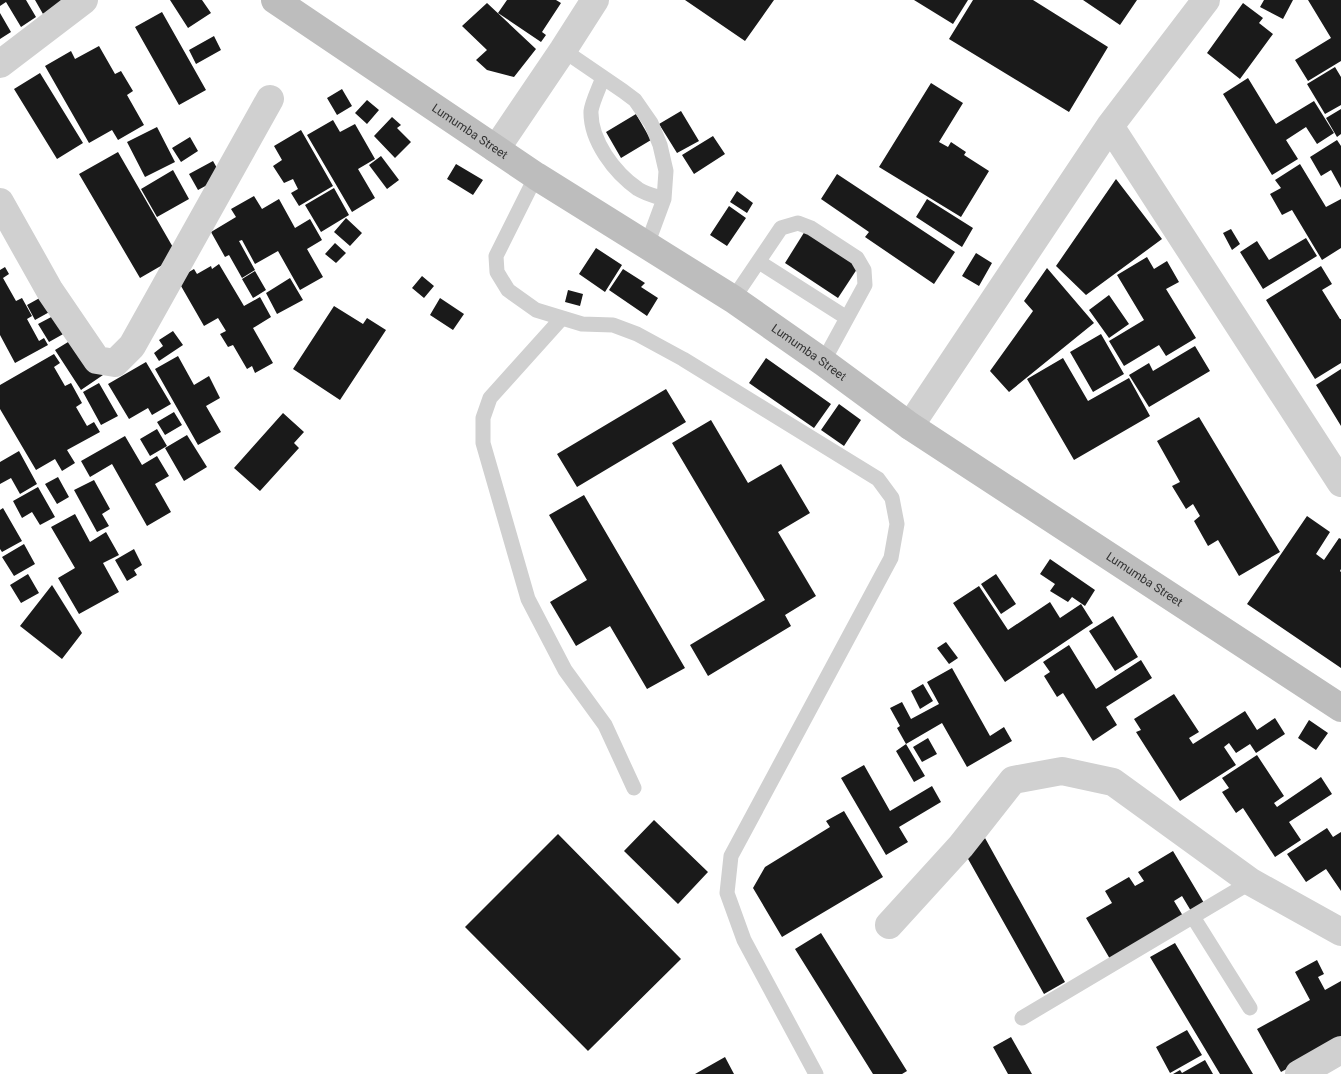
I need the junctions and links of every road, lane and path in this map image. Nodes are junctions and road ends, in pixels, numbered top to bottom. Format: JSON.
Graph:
{"nodes":[{"id":1,"x":84,"y":0,"type":"edge"},
{"id":2,"x":275,"y":0,"type":"edge"},
{"id":3,"x":595,"y":0,"type":"edge"},
{"id":4,"x":1206,"y":0,"type":"edge"},
{"id":5,"x":563,"y":50,"type":"junction"},
{"id":6,"x":0,"y":64,"type":"edge"},
{"id":7,"x":603,"y":77,"type":"junction"},
{"id":8,"x":270,"y":99,"type":"dead end"},
{"id":9,"x":1110,"y":126,"type":"junction"},
{"id":10,"x":496,"y":149,"type":"junction"},
{"id":11,"x":536,"y":176,"type":"junction"},
{"id":12,"x":664,"y":200,"type":"junction"},
{"id":13,"x":0,"y":202,"type":"edge"},
{"id":14,"x":648,"y":245,"type":"junction"},
{"id":15,"x":758,"y":262,"type":"junction"},
{"id":16,"x":733,"y":299,"type":"junction"},
{"id":17,"x":562,"y":318,"type":"junction"},
{"id":18,"x":847,"y":318,"type":"junction"},
{"id":19,"x":823,"y":362,"type":"junction"},
{"id":20,"x":910,"y":426,"type":"junction"},
{"id":21,"x":1341,"y":484,"type":"edge"},
{"id":22,"x":1341,"y":708,"type":"edge"},
{"id":23,"x":634,"y":788,"type":"dead end"},
{"id":24,"x":1251,"y":882,"type":"junction"},
{"id":25,"x":1193,"y":917,"type":"junction"},
{"id":26,"x":889,"y":925,"type":"dead end"},
{"id":27,"x":1341,"y":932,"type":"edge"},
{"id":28,"x":1250,"y":1008,"type":"dead end"},
{"id":29,"x":1022,"y":1018,"type":"dead end"},
{"id":30,"x":1341,"y":1050,"type":"edge"},
{"id":31,"x":816,"y":1074,"type":"edge"},
{"id":32,"x":1300,"y":1074,"type":"edge"}],
"edges":[{"from":1,"to":6,"type":"street"},
{"from":2,"to":10,"type":"main road","name":"Lumumba Street"},
{"from":3,"to":5,"type":"street"},
{"from":4,"to":9,"type":"street"},
{"from":5,"to":7,"type":"lane"},
{"from":5,"to":10,"type":"street"},
{"from":7,"to":12,"type":"lane"},
{"from":7,"to":12,"type":"lane"},
{"from":8,"to":13,"type":"street"},
{"from":9,"to":20,"type":"street"},
{"from":9,"to":21,"type":"street"},
{"from":10,"to":11,"type":"main road","name":"Lumumba Street"},
{"from":11,"to":14,"type":"main road","name":"Lumumba Street"},
{"from":11,"to":17,"type":"lane"},
{"from":12,"to":14,"type":"lane"},
{"from":14,"to":16,"type":"main road","name":"Lumumba Street"},
{"from":15,"to":16,"type":"lane"},
{"from":15,"to":18,"type":"lane"},
{"from":15,"to":18,"type":"lane"},
{"from":16,"to":19,"type":"main road","name":"Lumumba Street"},
{"from":17,"to":23,"type":"lane"},
{"from":17,"to":31,"type":"lane"},
{"from":18,"to":19,"type":"lane"},
{"from":19,"to":20,"type":"main road","name":"Lumumba Street"},
{"from":20,"to":22,"type":"main road","name":"Lumumba Street"},
{"from":24,"to":25,"type":"lane"},
{"from":24,"to":26,"type":"street"},
{"from":24,"to":27,"type":"street"},
{"from":25,"to":28,"type":"lane"},
{"from":25,"to":29,"type":"lane"},
{"from":30,"to":32,"type":"street"}]}
